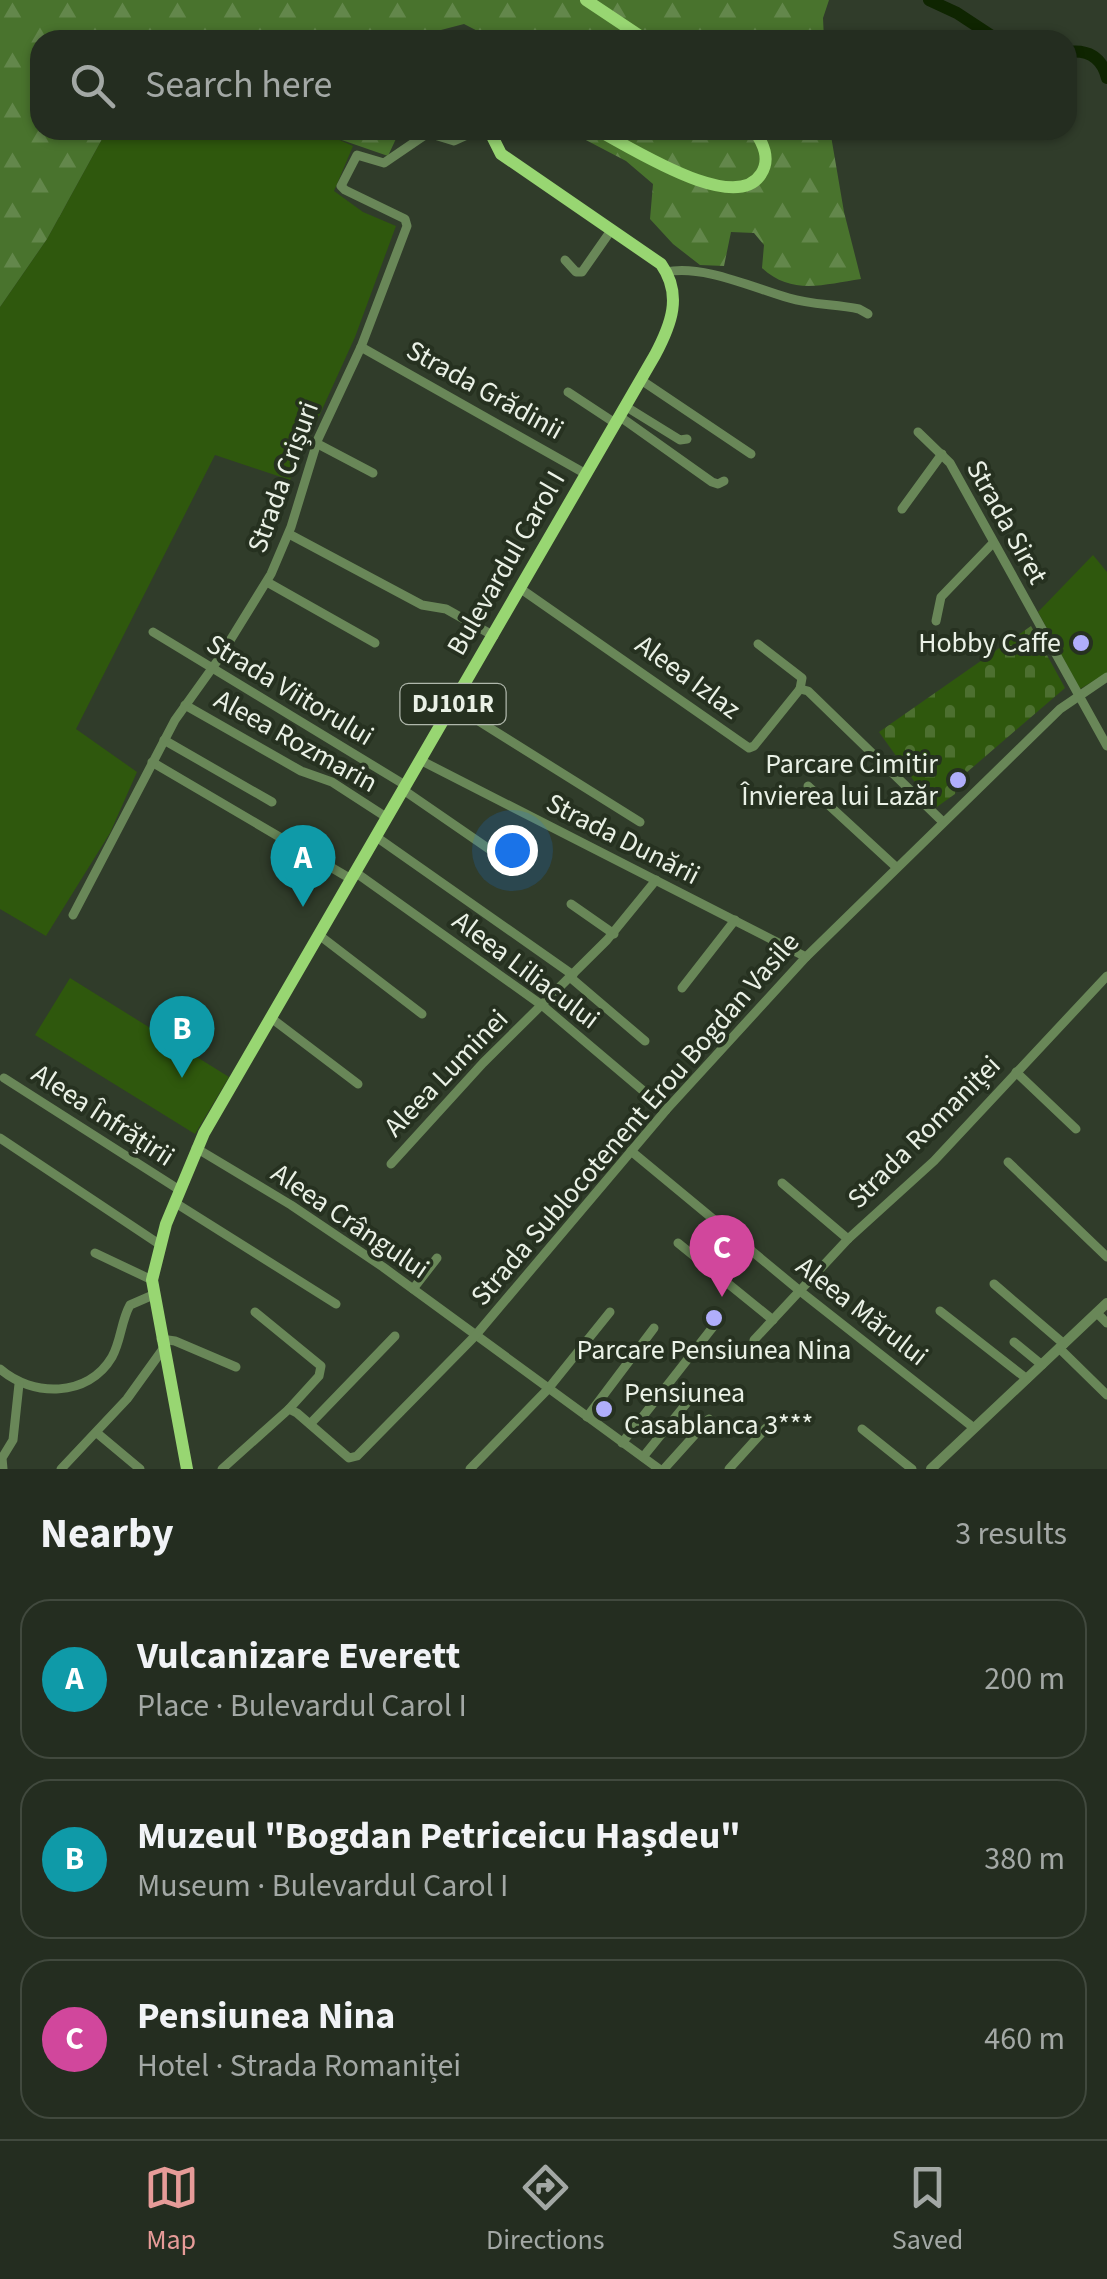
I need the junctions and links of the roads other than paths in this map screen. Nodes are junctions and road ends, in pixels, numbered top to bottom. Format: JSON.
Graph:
{"nodes":[{"id":1,"x":586,"y":0,"type":"edge"},
{"id":2,"x":631,"y":30,"type":"edge"},
{"id":3,"x":414,"y":140,"type":"edge"},
{"id":4,"x":494,"y":140,"type":"edge"},
{"id":5,"x":617,"y":140,"type":"edge"},
{"id":6,"x":759,"y":140,"type":"edge"},
{"id":7,"x":612,"y":229,"type":"junction"},
{"id":8,"x":565,"y":260,"type":"dead end"},
{"id":9,"x":666,"y":272,"type":"junction"},
{"id":10,"x":868,"y":314,"type":"dead end"},
{"id":11,"x":361,"y":347,"type":"junction"},
{"id":12,"x":641,"y":380,"type":"junction"},
{"id":13,"x":568,"y":392,"type":"dead end"},
{"id":14,"x":620,"y":415,"type":"junction"},
{"id":15,"x":918,"y":432,"type":"dead end"},
{"id":16,"x":687,"y":439,"type":"dead end"},
{"id":17,"x":316,"y":443,"type":"junction"},
{"id":18,"x":751,"y":454,"type":"dead end"},
{"id":19,"x":942,"y":454,"type":"junction"},
{"id":20,"x":373,"y":474,"type":"dead end"},
{"id":21,"x":586,"y":474,"type":"junction"},
{"id":22,"x":724,"y":480,"type":"dead end"},
{"id":23,"x":902,"y":509,"type":"dead end"},
{"id":24,"x":289,"y":534,"type":"junction"},
{"id":25,"x":993,"y":543,"type":"junction"},
{"id":26,"x":266,"y":582,"type":"junction"},
{"id":27,"x":521,"y":589,"type":"junction"},
{"id":28,"x":936,"y":621,"type":"dead end"},
{"id":29,"x":153,"y":632,"type":"dead end"},
{"id":30,"x":494,"y":636,"type":"junction"},
{"id":31,"x":375,"y":643,"type":"dead end"},
{"id":32,"x":758,"y":644,"type":"dead end"},
{"id":33,"x":212,"y":670,"type":"junction"},
{"id":34,"x":1107,"y":677,"type":"edge"},
{"id":35,"x":800,"y":689,"type":"junction"},
{"id":36,"x":1079,"y":695,"type":"junction"},
{"id":37,"x":185,"y":705,"type":"junction"},
{"id":38,"x":452,"y":706,"type":"junction"},
{"id":39,"x":164,"y":740,"type":"junction"},
{"id":40,"x":1107,"y":746,"type":"edge"},
{"id":41,"x":420,"y":760,"type":"junction"},
{"id":42,"x":152,"y":762,"type":"junction"},
{"id":43,"x":808,"y":786,"type":"dead end"},
{"id":44,"x":404,"y":787,"type":"junction"},
{"id":45,"x":272,"y":802,"type":"dead end"},
{"id":46,"x":386,"y":817,"type":"junction"},
{"id":47,"x":640,"y":822,"type":"dead end"},
{"id":48,"x":943,"y":822,"type":"junction"},
{"id":49,"x":376,"y":836,"type":"junction"},
{"id":50,"x":498,"y":851,"type":"dead end"},
{"id":51,"x":896,"y":868,"type":"junction"},
{"id":52,"x":353,"y":876,"type":"junction"},
{"id":53,"x":656,"y":880,"type":"junction"},
{"id":54,"x":571,"y":904,"type":"dead end"},
{"id":55,"x":73,"y":915,"type":"dead end"},
{"id":56,"x":734,"y":920,"type":"junction"},
{"id":57,"x":614,"y":934,"type":"junction"},
{"id":58,"x":319,"y":935,"type":"junction"},
{"id":59,"x":806,"y":958,"type":"junction"},
{"id":60,"x":572,"y":976,"type":"junction"},
{"id":61,"x":1107,"y":976,"type":"edge"},
{"id":62,"x":682,"y":988,"type":"dead end"},
{"id":63,"x":542,"y":1006,"type":"junction"},
{"id":64,"x":422,"y":1014,"type":"dead end"},
{"id":65,"x":270,"y":1018,"type":"junction"},
{"id":66,"x":644,"y":1041,"type":"dead end"},
{"id":67,"x":1016,"y":1072,"type":"junction"},
{"id":68,"x":4,"y":1078,"type":"dead end"},
{"id":69,"x":358,"y":1084,"type":"dead end"},
{"id":70,"x":666,"y":1110,"type":"junction"},
{"id":71,"x":1076,"y":1129,"type":"dead end"},
{"id":72,"x":0,"y":1138,"type":"edge"},
{"id":73,"x":196,"y":1148,"type":"junction"},
{"id":74,"x":631,"y":1151,"type":"junction"},
{"id":75,"x":1008,"y":1162,"type":"dead end"},
{"id":76,"x":390,"y":1164,"type":"dead end"},
{"id":77,"x":782,"y":1183,"type":"dead end"},
{"id":78,"x":176,"y":1196,"type":"junction"},
{"id":79,"x":848,"y":1240,"type":"junction"},
{"id":80,"x":678,"y":1243,"type":"dead end"},
{"id":81,"x":159,"y":1244,"type":"junction"},
{"id":82,"x":94,"y":1252,"type":"dead end"},
{"id":83,"x":1107,"y":1256,"type":"edge"},
{"id":84,"x":437,"y":1258,"type":"dead end"},
{"id":85,"x":152,"y":1280,"type":"junction"},
{"id":86,"x":994,"y":1284,"type":"dead end"},
{"id":87,"x":413,"y":1290,"type":"junction"},
{"id":88,"x":800,"y":1291,"type":"junction"},
{"id":89,"x":153,"y":1296,"type":"junction"},
{"id":90,"x":1107,"y":1303,"type":"edge"},
{"id":91,"x":336,"y":1304,"type":"dead end"},
{"id":92,"x":255,"y":1312,"type":"dead end"},
{"id":93,"x":610,"y":1312,"type":"dead end"},
{"id":94,"x":940,"y":1312,"type":"dead end"},
{"id":95,"x":1097,"y":1313,"type":"junction"},
{"id":96,"x":720,"y":1318,"type":"dead end"},
{"id":97,"x":773,"y":1320,"type":"junction"},
{"id":98,"x":1107,"y":1324,"type":"edge"},
{"id":99,"x":654,"y":1328,"type":"dead end"},
{"id":100,"x":395,"y":1336,"type":"dead end"},
{"id":101,"x":475,"y":1336,"type":"junction"},
{"id":102,"x":754,"y":1340,"type":"dead end"},
{"id":103,"x":1014,"y":1342,"type":"dead end"},
{"id":104,"x":162,"y":1344,"type":"junction"},
{"id":105,"x":1062,"y":1346,"type":"junction"},
{"id":106,"x":1042,"y":1365,"type":"junction"},
{"id":107,"x":236,"y":1366,"type":"dead end"},
{"id":108,"x":0,"y":1369,"type":"edge"},
{"id":109,"x":1026,"y":1379,"type":"junction"},
{"id":110,"x":19,"y":1384,"type":"junction"},
{"id":111,"x":548,"y":1389,"type":"junction"},
{"id":112,"x":694,"y":1394,"type":"dead end"},
{"id":113,"x":1107,"y":1395,"type":"edge"},
{"id":114,"x":289,"y":1409,"type":"junction"},
{"id":115,"x":587,"y":1417,"type":"junction"},
{"id":116,"x":709,"y":1419,"type":"dead end"},
{"id":117,"x":310,"y":1424,"type":"junction"},
{"id":118,"x":766,"y":1428,"type":"dead end"},
{"id":119,"x":974,"y":1428,"type":"junction"},
{"id":120,"x":862,"y":1429,"type":"dead end"},
{"id":121,"x":97,"y":1433,"type":"junction"},
{"id":122,"x":622,"y":1443,"type":"junction"},
{"id":123,"x":642,"y":1457,"type":"junction"},
{"id":124,"x":3,"y":1469,"type":"edge"},
{"id":125,"x":61,"y":1469,"type":"edge"},
{"id":126,"x":140,"y":1469,"type":"edge"},
{"id":127,"x":188,"y":1469,"type":"edge"},
{"id":128,"x":222,"y":1469,"type":"edge"},
{"id":129,"x":470,"y":1469,"type":"edge"},
{"id":130,"x":662,"y":1469,"type":"edge"},
{"id":131,"x":729,"y":1469,"type":"edge"},
{"id":132,"x":912,"y":1469,"type":"edge"},
{"id":133,"x":931,"y":1469,"type":"edge"}],
"edges":[{"from":1,"to":2,"type":"main road"},
{"from":3,"to":11,"type":"street","name":"Strada Crișuri"},
{"from":4,"to":7,"type":"main road"},
{"from":5,"to":6,"type":"main road"},
{"from":7,"to":8,"type":"street"},
{"from":7,"to":9,"type":"main road"},
{"from":9,"to":10,"type":"street"},
{"from":9,"to":12,"type":"main road","name":"Bulevardul Carol I","number":"DJ101R"},
{"from":11,"to":17,"type":"street","name":"Strada Crișuri"},
{"from":11,"to":21,"type":"street","name":"Strada Grădinii"},
{"from":12,"to":14,"type":"main road","name":"Bulevardul Carol I","number":"DJ101R"},
{"from":12,"to":18,"type":"street"},
{"from":13,"to":14,"type":"street"},
{"from":14,"to":16,"type":"street"},
{"from":14,"to":21,"type":"main road","name":"Bulevardul Carol I","number":"DJ101R"},
{"from":14,"to":22,"type":"street"},
{"from":15,"to":19,"type":"street","name":"Strada Siret"},
{"from":17,"to":20,"type":"street"},
{"from":17,"to":24,"type":"street","name":"Strada Crișuri"},
{"from":19,"to":23,"type":"street"},
{"from":19,"to":25,"type":"street","name":"Strada Siret"},
{"from":21,"to":27,"type":"main road","name":"Bulevardul Carol I","number":"DJ101R"},
{"from":24,"to":26,"type":"street","name":"Strada Crișuri"},
{"from":24,"to":30,"type":"street"},
{"from":25,"to":28,"type":"street"},
{"from":25,"to":36,"type":"street","name":"Strada Siret"},
{"from":26,"to":31,"type":"street"},
{"from":26,"to":33,"type":"street","name":"Strada Crișuri"},
{"from":27,"to":30,"type":"main road","name":"Bulevardul Carol I","number":"DJ101R"},
{"from":27,"to":35,"type":"street","name":"Aleea Izlaz"},
{"from":29,"to":33,"type":"street","name":"Strada Viitorului"},
{"from":30,"to":38,"type":"main road","name":"Bulevardul Carol I","number":"DJ101R"},
{"from":32,"to":35,"type":"street"},
{"from":33,"to":37,"type":"street","name":"Strada Crișuri"},
{"from":33,"to":44,"type":"street","name":"Strada Viitorului"},
{"from":34,"to":36,"type":"street","name":"Strada Sublocotenent Erou Bogdan Vasile"},
{"from":35,"to":48,"type":"street"},
{"from":36,"to":40,"type":"street","name":"Strada Siret"},
{"from":36,"to":48,"type":"street","name":"Strada Sublocotenent Erou Bogdan Vasile"},
{"from":37,"to":39,"type":"street","name":"Strada Crișuri"},
{"from":37,"to":46,"type":"street","name":"Aleea Rozmarin"},
{"from":38,"to":41,"type":"main road","name":"Bulevardul Carol I","number":"DJ101R"},
{"from":38,"to":47,"type":"street"},
{"from":39,"to":42,"type":"street","name":"Strada Crișuri"},
{"from":39,"to":45,"type":"street"},
{"from":41,"to":44,"type":"main road","name":"Bulevardul Carol I","number":"DJ101R"},
{"from":41,"to":53,"type":"street","name":"Strada Dunării"},
{"from":42,"to":52,"type":"street","name":"Aleea Liliacului"},
{"from":42,"to":55,"type":"street","name":"Strada Crișuri"},
{"from":43,"to":51,"type":"street"},
{"from":44,"to":46,"type":"main road","name":"Bulevardul Carol I","number":"DJ101R"},
{"from":44,"to":50,"type":"street","name":"Strada Viitorului"},
{"from":46,"to":49,"type":"main road","name":"Bulevardul Carol I","number":"DJ101R"},
{"from":48,"to":51,"type":"street","name":"Strada Sublocotenent Erou Bogdan Vasile"},
{"from":49,"to":52,"type":"main road","name":"Bulevardul Carol I","number":"DJ101R"},
{"from":49,"to":60,"type":"street"},
{"from":51,"to":59,"type":"street","name":"Strada Sublocotenent Erou Bogdan Vasile"},
{"from":52,"to":58,"type":"main road","name":"Bulevardul Carol I","number":"DJ101R"},
{"from":52,"to":63,"type":"street","name":"Aleea Liliacului"},
{"from":53,"to":56,"type":"street","name":"Strada Dunării"},
{"from":53,"to":57,"type":"street","name":"Aleea Luminei"},
{"from":54,"to":57,"type":"street"},
{"from":56,"to":59,"type":"street","name":"Strada Dunării"},
{"from":56,"to":62,"type":"street"},
{"from":57,"to":60,"type":"street","name":"Aleea Luminei"},
{"from":58,"to":64,"type":"street"},
{"from":58,"to":65,"type":"main road","name":"Bulevardul Carol I","number":"DJ101R"},
{"from":59,"to":70,"type":"street","name":"Strada Sublocotenent Erou Bogdan Vasile"},
{"from":60,"to":63,"type":"street","name":"Aleea Luminei"},
{"from":60,"to":66,"type":"street"},
{"from":61,"to":67,"type":"street","name":"Strada Romaniței"},
{"from":63,"to":70,"type":"street","name":"Aleea Liliacului"},
{"from":63,"to":76,"type":"street","name":"Aleea Luminei"},
{"from":65,"to":69,"type":"street"},
{"from":65,"to":73,"type":"main road","name":"Bulevardul Carol I","number":"DJ101R"},
{"from":67,"to":71,"type":"street"},
{"from":67,"to":79,"type":"street","name":"Strada Romaniței"},
{"from":68,"to":78,"type":"street","name":"Aleea Înfrățirii"},
{"from":70,"to":74,"type":"street","name":"Strada Sublocotenent Erou Bogdan Vasile"},
{"from":72,"to":81,"type":"street"},
{"from":73,"to":78,"type":"main road","name":"Bulevardul Carol I","number":"DJ101R"},
{"from":73,"to":87,"type":"street","name":"Aleea Crângului"},
{"from":74,"to":88,"type":"street","name":"Aleea Mărului"},
{"from":74,"to":101,"type":"street","name":"Strada Sublocotenent Erou Bogdan Vasile"},
{"from":75,"to":83,"type":"street"},
{"from":77,"to":79,"type":"street"},
{"from":78,"to":81,"type":"main road","name":"Bulevardul Carol I","number":"DJ101R"},
{"from":78,"to":91,"type":"street","name":"Aleea Înfrățirii"},
{"from":79,"to":88,"type":"street","name":"Strada Romaniței"},
{"from":80,"to":97,"type":"street"},
{"from":81,"to":85,"type":"main road","name":"Bulevardul Carol I","number":"DJ101R"},
{"from":82,"to":85,"type":"street"},
{"from":84,"to":87,"type":"street"},
{"from":85,"to":89,"type":"main road","name":"Bulevardul Carol I","number":"DJ101R"},
{"from":86,"to":105,"type":"street"},
{"from":87,"to":101,"type":"street","name":"Aleea Crângului"},
{"from":88,"to":97,"type":"street","name":"Strada Romaniței"},
{"from":88,"to":119,"type":"street","name":"Aleea Mărului"},
{"from":89,"to":104,"type":"main road","name":"Bulevardul Carol I","number":"DJ101R"},
{"from":89,"to":110,"type":"street"},
{"from":90,"to":95,"type":"street"},
{"from":92,"to":114,"type":"street"},
{"from":93,"to":111,"type":"street"},
{"from":94,"to":109,"type":"street"},
{"from":95,"to":98,"type":"street"},
{"from":95,"to":105,"type":"street"},
{"from":96,"to":122,"type":"street"},
{"from":97,"to":102,"type":"street","name":"Strada Romaniței"},
{"from":99,"to":115,"type":"street"},
{"from":100,"to":117,"type":"street"},
{"from":101,"to":111,"type":"street","name":"Aleea Crângului"},
{"from":101,"to":117,"type":"street","name":"Strada Sublocotenent Erou Bogdan Vasile"},
{"from":103,"to":106,"type":"street"},
{"from":104,"to":107,"type":"street"},
{"from":104,"to":121,"type":"street"},
{"from":104,"to":127,"type":"main road","name":"Bulevardul Carol I","number":"DJ101R"},
{"from":105,"to":106,"type":"street"},
{"from":105,"to":113,"type":"street"},
{"from":106,"to":109,"type":"street"},
{"from":108,"to":110,"type":"street"},
{"from":109,"to":119,"type":"street"},
{"from":110,"to":124,"type":"street"},
{"from":111,"to":115,"type":"street","name":"Aleea Crângului"},
{"from":111,"to":129,"type":"street"},
{"from":112,"to":123,"type":"street"},
{"from":114,"to":117,"type":"street","name":"Strada Sublocotenent Erou Bogdan Vasile"},
{"from":114,"to":128,"type":"street"},
{"from":115,"to":122,"type":"street","name":"Aleea Crângului"},
{"from":116,"to":130,"type":"street"},
{"from":118,"to":131,"type":"street"},
{"from":119,"to":133,"type":"street"},
{"from":120,"to":132,"type":"street"},
{"from":121,"to":125,"type":"street"},
{"from":121,"to":126,"type":"street"},
{"from":122,"to":123,"type":"street","name":"Aleea Crângului"},
{"from":123,"to":130,"type":"street","name":"Aleea Crângului"}]}
